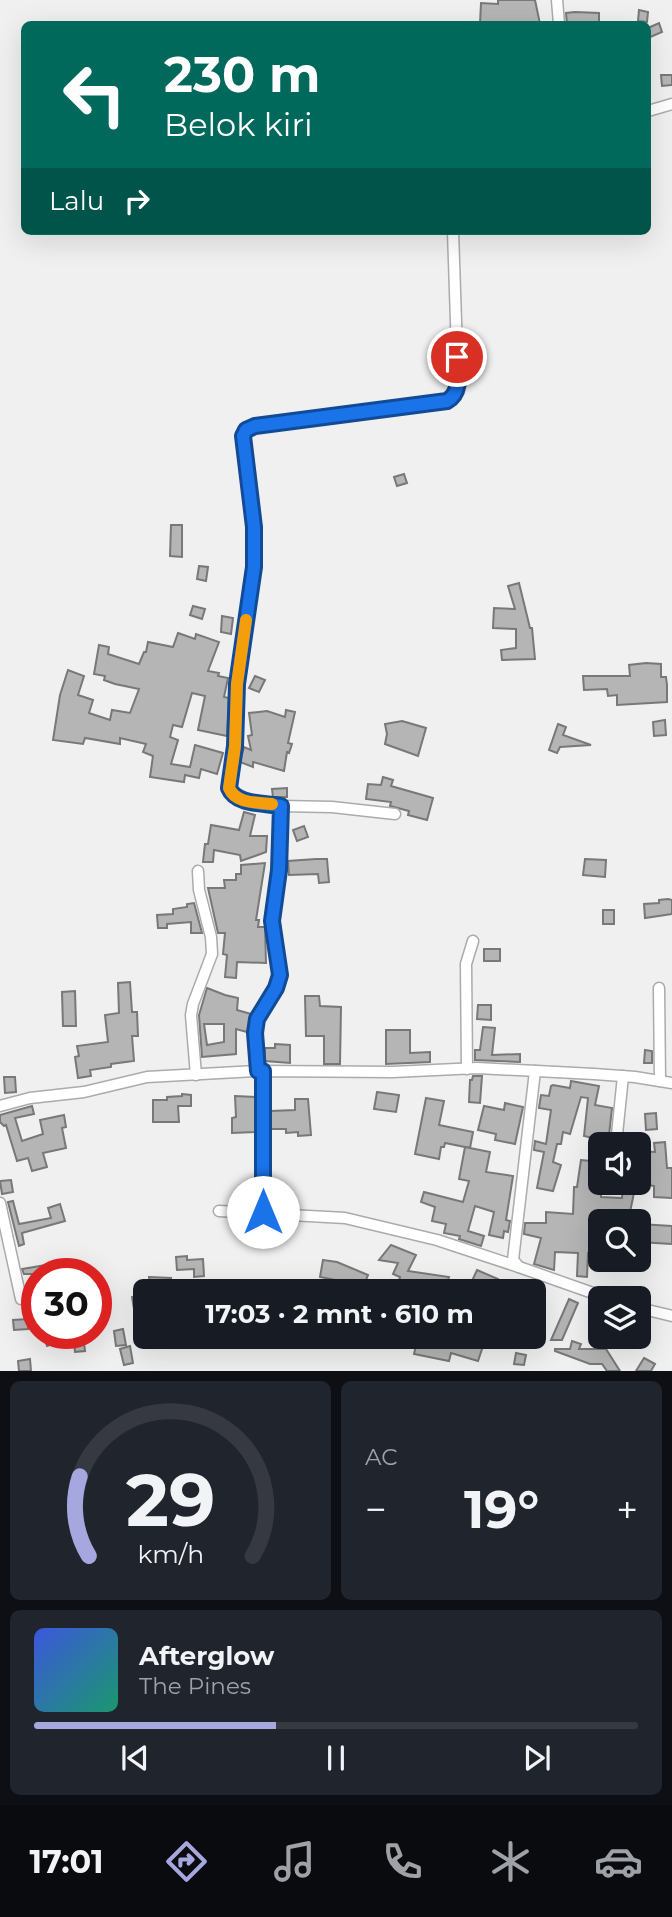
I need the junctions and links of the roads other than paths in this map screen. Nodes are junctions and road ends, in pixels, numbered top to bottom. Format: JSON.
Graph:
{"nodes":[{"id":1,"x":557,"y":0,"type":"edge"},
{"id":2,"x":559,"y":21,"type":"edge"},
{"id":3,"x":672,"y":104,"type":"edge"},
{"id":4,"x":651,"y":110,"type":"edge"},
{"id":5,"x":453,"y":235,"type":"edge"},
{"id":6,"x":281,"y":806,"type":"junction"},
{"id":7,"x":394,"y":814,"type":"dead end"},
{"id":8,"x":198,"y":871,"type":"dead end"},
{"id":9,"x":474,"y":941,"type":"dead end"},
{"id":10,"x":659,"y":988,"type":"dead end"},
{"id":11,"x":467,"y":1069,"type":"junction"},
{"id":12,"x":260,"y":1071,"type":"junction"},
{"id":13,"x":535,"y":1071,"type":"junction"},
{"id":14,"x":196,"y":1075,"type":"junction"},
{"id":15,"x":623,"y":1076,"type":"junction"},
{"id":16,"x":660,"y":1082,"type":"junction"},
{"id":17,"x":672,"y":1083,"type":"edge"},
{"id":18,"x":0,"y":1106,"type":"edge"},
{"id":19,"x":617,"y":1132,"type":"edge"},
{"id":20,"x":0,"y":1203,"type":"edge"},
{"id":21,"x":219,"y":1212,"type":"dead end"},
{"id":22,"x":263,"y":1212,"type":"junction"},
{"id":23,"x":519,"y":1268,"type":"junction"},
{"id":24,"x":588,"y":1292,"type":"edge"},
{"id":25,"x":21,"y":1298,"type":"dead end"},
{"id":26,"x":651,"y":1311,"type":"edge"},
{"id":27,"x":672,"y":1317,"type":"edge"}],
"edges":[{"from":1,"to":2,"type":"street"},
{"from":3,"to":4,"type":"street"},
{"from":5,"to":6,"type":"street"},
{"from":6,"to":7,"type":"street"},
{"from":6,"to":12,"type":"street"},
{"from":8,"to":14,"type":"street"},
{"from":9,"to":11,"type":"street"},
{"from":10,"to":16,"type":"street"},
{"from":11,"to":12,"type":"street"},
{"from":11,"to":13,"type":"street"},
{"from":12,"to":14,"type":"street"},
{"from":12,"to":22,"type":"street"},
{"from":13,"to":15,"type":"street"},
{"from":13,"to":23,"type":"street"},
{"from":14,"to":18,"type":"street"},
{"from":15,"to":16,"type":"street"},
{"from":15,"to":19,"type":"street"},
{"from":16,"to":17,"type":"street"},
{"from":20,"to":25,"type":"street"},
{"from":21,"to":22,"type":"street"},
{"from":22,"to":23,"type":"street"},
{"from":23,"to":24,"type":"street"},
{"from":26,"to":27,"type":"street"}]}
